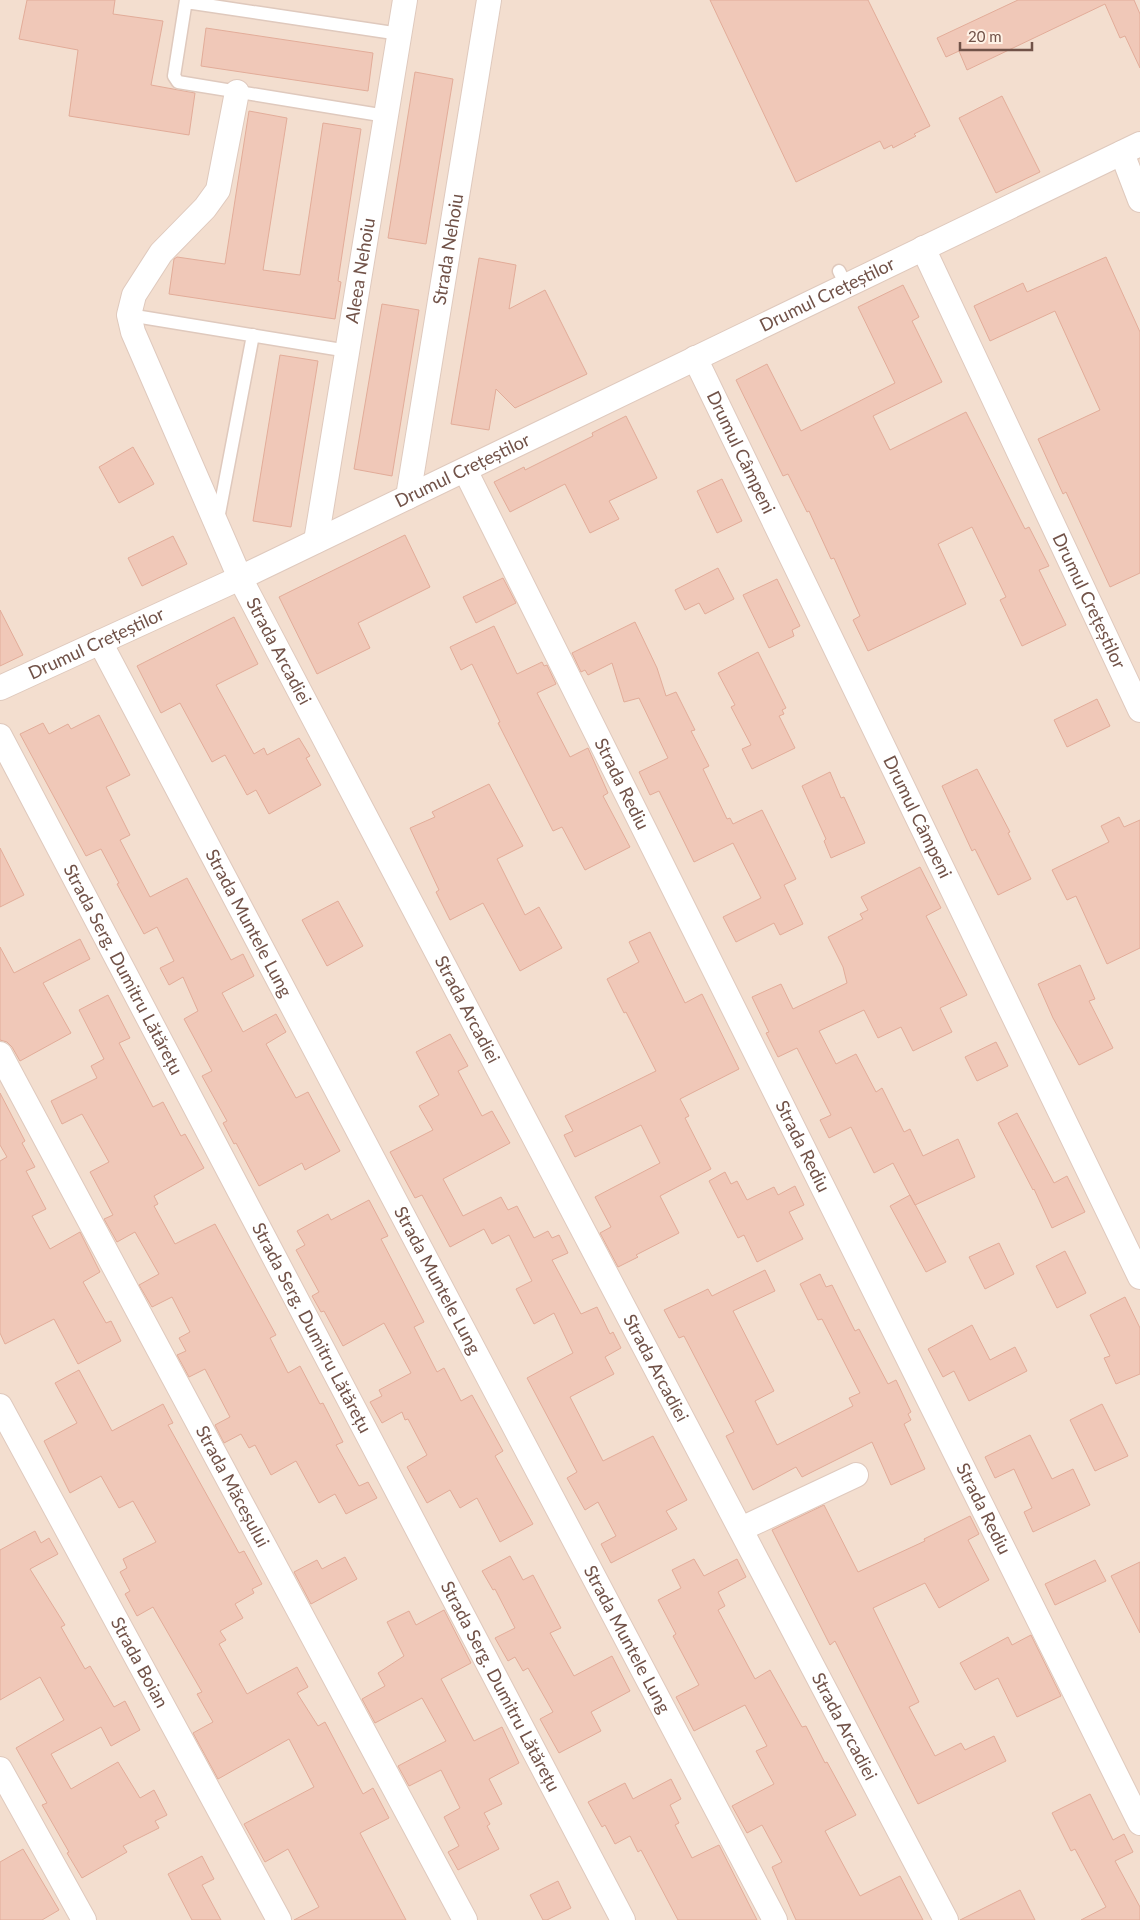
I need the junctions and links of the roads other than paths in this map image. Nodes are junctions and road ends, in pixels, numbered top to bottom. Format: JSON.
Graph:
{"nodes":[{"id":1,"x":406,"y":0,"type":"edge"},
{"id":2,"x":488,"y":0,"type":"edge"},
{"id":3,"x":186,"y":1,"type":"edge"},
{"id":4,"x":400,"y":34,"type":"junction"},
{"id":5,"x":237,"y":92,"type":"junction"},
{"id":6,"x":386,"y":116,"type":"junction"},
{"id":7,"x":1131,"y":148,"type":"edge"},
{"id":8,"x":1140,"y":200,"type":"edge"},
{"id":9,"x":923,"y":248,"type":"junction"},
{"id":10,"x":129,"y":315,"type":"junction"},
{"id":11,"x":253,"y":335,"type":"junction"},
{"id":12,"x":348,"y":351,"type":"junction"},
{"id":13,"x":695,"y":358,"type":"junction"},
{"id":14,"x":465,"y":470,"type":"junction"},
{"id":15,"x":408,"y":497,"type":"junction"},
{"id":16,"x":216,"y":525,"type":"junction"},
{"id":17,"x":316,"y":541,"type":"junction"},
{"id":18,"x":240,"y":578,"type":"junction"},
{"id":19,"x":100,"y":642,"type":"junction"},
{"id":20,"x":0,"y":688,"type":"edge"},
{"id":21,"x":1140,"y":710,"type":"edge"},
{"id":22,"x":0,"y":736,"type":"edge"},
{"id":23,"x":0,"y":1054,"type":"edge"},
{"id":24,"x":1140,"y":1277,"type":"edge"},
{"id":25,"x":0,"y":1406,"type":"edge"},
{"id":26,"x":856,"y":1475,"type":"dead end"},
{"id":27,"x":741,"y":1529,"type":"junction"},
{"id":28,"x":0,"y":1768,"type":"edge"},
{"id":29,"x":1140,"y":1823,"type":"edge"},
{"id":30,"x":84,"y":1920,"type":"edge"},
{"id":31,"x":279,"y":1920,"type":"edge"},
{"id":32,"x":465,"y":1920,"type":"edge"},
{"id":33,"x":623,"y":1920,"type":"edge"},
{"id":34,"x":775,"y":1920,"type":"edge"},
{"id":35,"x":946,"y":1920,"type":"edge"}],
"edges":[{"from":1,"to":4,"type":"street","name":"Aleea Nehoiu"},
{"from":2,"to":15,"type":"street","name":"Strada Nehoiu"},
{"from":3,"to":4,"type":"lane"},
{"from":3,"to":5,"type":"lane"},
{"from":4,"to":6,"type":"street","name":"Aleea Nehoiu"},
{"from":5,"to":6,"type":"lane"},
{"from":5,"to":10,"type":"street"},
{"from":6,"to":12,"type":"street","name":"Aleea Nehoiu"},
{"from":7,"to":8,"type":"street"},
{"from":7,"to":9,"type":"street","name":"Drumul Crețeștilor"},
{"from":9,"to":13,"type":"street","name":"Drumul Crețeștilor"},
{"from":9,"to":21,"type":"street","name":"Drumul Crețeștilor"},
{"from":10,"to":11,"type":"lane"},
{"from":10,"to":16,"type":"street","name":"Strada Arcadiei"},
{"from":11,"to":12,"type":"lane"},
{"from":11,"to":16,"type":"lane"},
{"from":12,"to":17,"type":"street","name":"Aleea Nehoiu"},
{"from":13,"to":14,"type":"street","name":"Drumul Crețeștilor"},
{"from":13,"to":24,"type":"street","name":"Drumul Câmpeni"},
{"from":14,"to":15,"type":"street","name":"Drumul Crețeștilor"},
{"from":14,"to":29,"type":"street","name":"Strada Rediu"},
{"from":15,"to":17,"type":"street","name":"Drumul Crețeștilor"},
{"from":16,"to":18,"type":"street","name":"Strada Arcadiei"},
{"from":17,"to":18,"type":"street","name":"Drumul Crețeștilor"},
{"from":18,"to":19,"type":"street","name":"Drumul Crețeștilor"},
{"from":18,"to":27,"type":"street","name":"Strada Arcadiei"},
{"from":19,"to":20,"type":"street","name":"Drumul Crețeștilor"},
{"from":19,"to":34,"type":"street","name":"Strada Muntele Lung"},
{"from":22,"to":33,"type":"street","name":"Strada Serg. Dumitru Lătărețu"},
{"from":23,"to":32,"type":"street","name":"Strada Măceșului"},
{"from":25,"to":31,"type":"street","name":"Strada Boian"},
{"from":26,"to":27,"type":"street"},
{"from":27,"to":35,"type":"street","name":"Strada Arcadiei"},
{"from":28,"to":30,"type":"street"}]}
